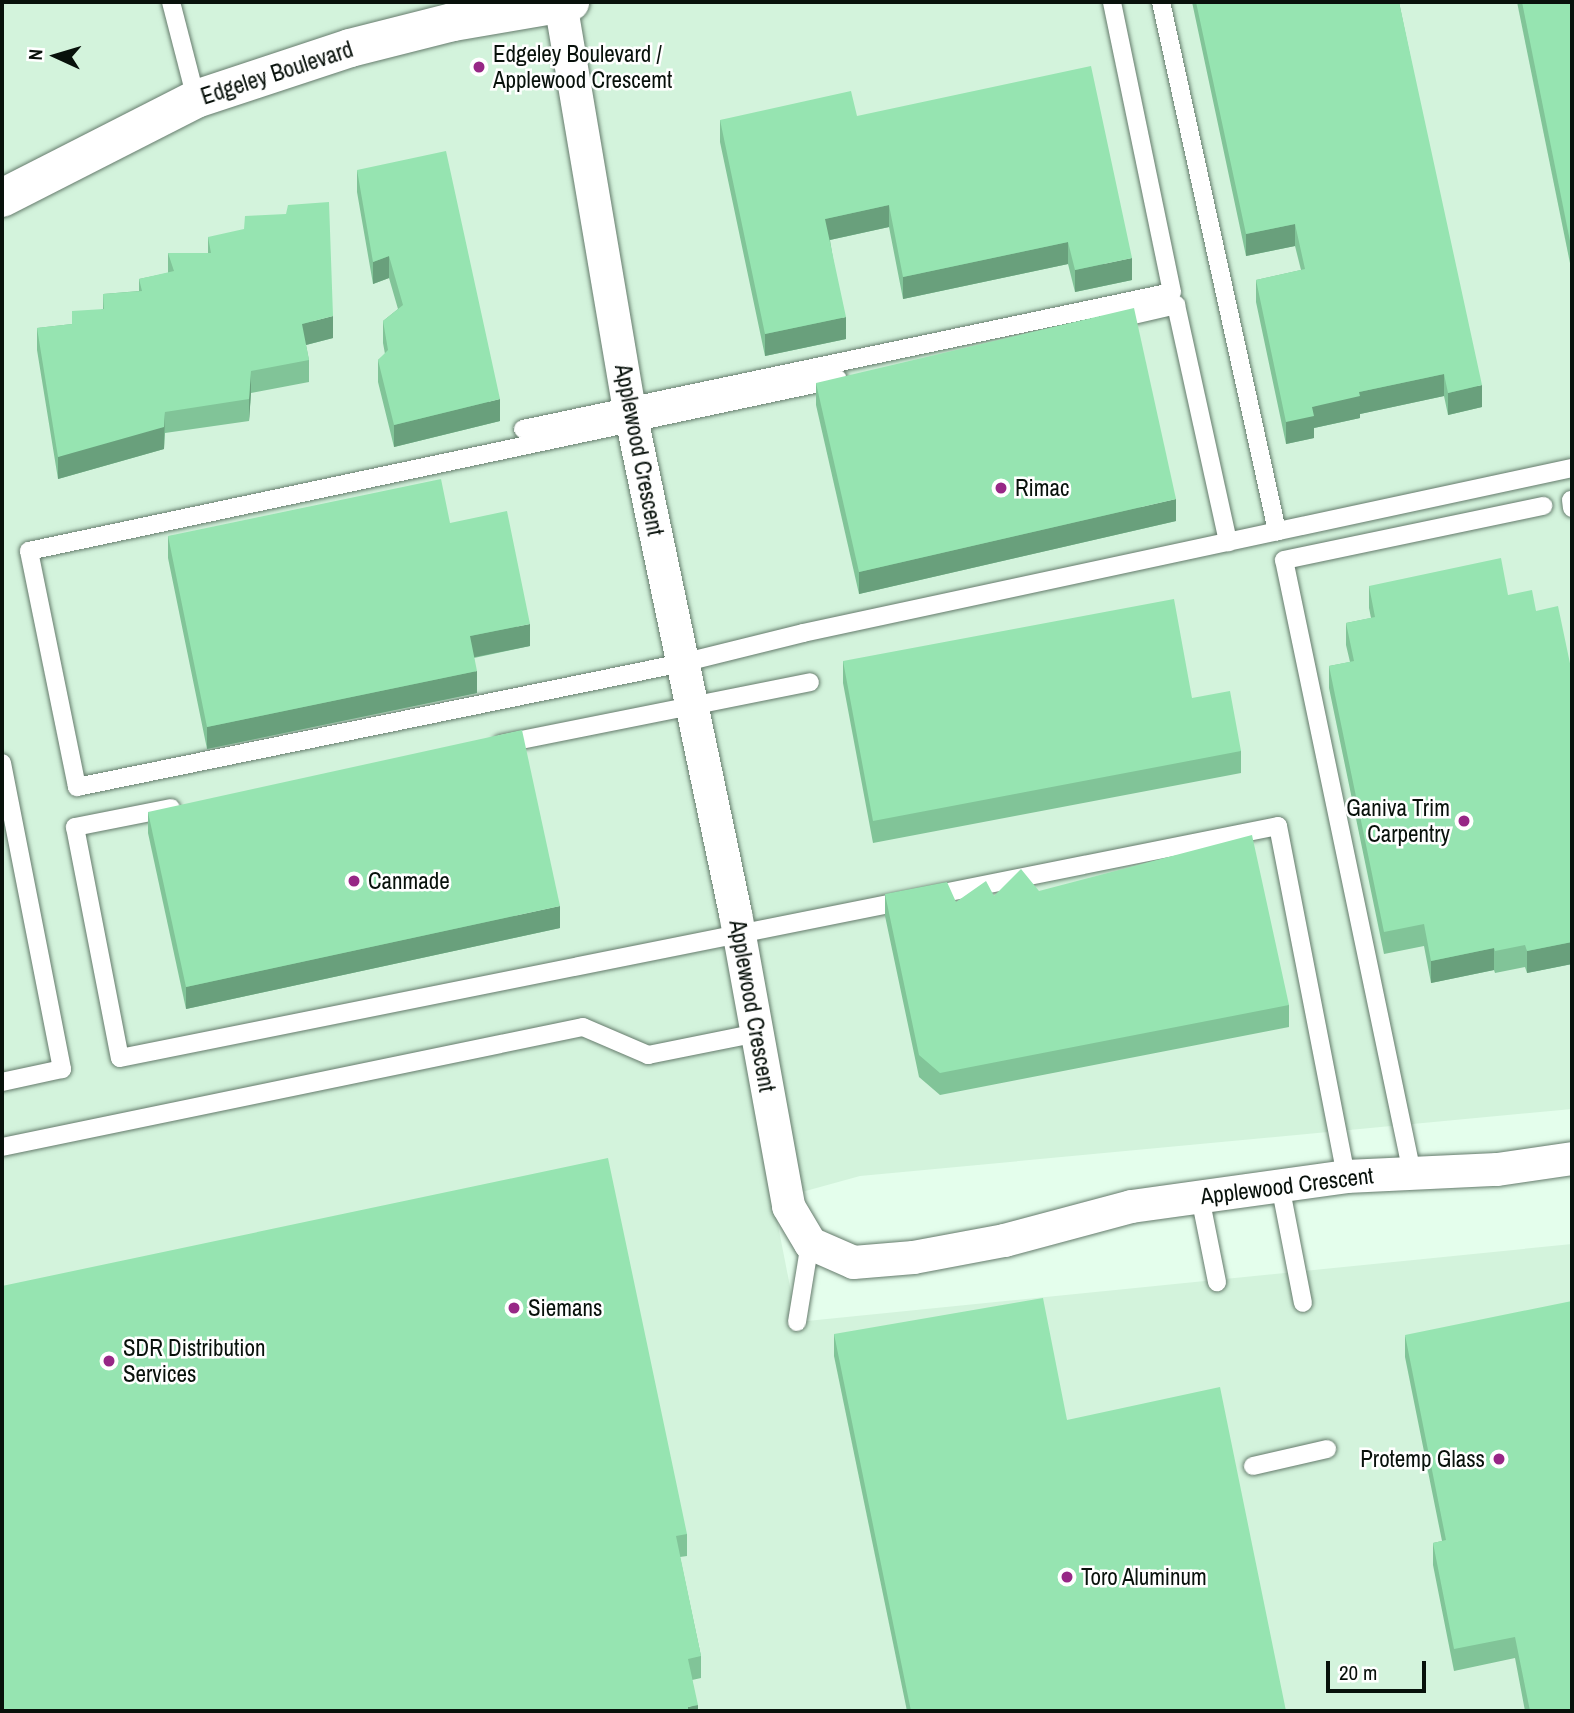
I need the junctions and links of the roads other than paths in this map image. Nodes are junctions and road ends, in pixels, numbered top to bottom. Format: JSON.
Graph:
{"nodes":[{"id":1,"x":172,"y":2,"type":"edge"},
{"id":2,"x":563,"y":2,"type":"edge"},
{"id":3,"x":1112,"y":2,"type":"edge"},
{"id":4,"x":1161,"y":2,"type":"edge"},
{"id":5,"x":196,"y":99,"type":"junction"},
{"id":6,"x":2,"y":198,"type":"edge"},
{"id":7,"x":631,"y":416,"type":"junction"},
{"id":8,"x":523,"y":429,"type":"dead end"},
{"id":9,"x":1572,"y":468,"type":"edge"},
{"id":10,"x":1543,"y":506,"type":"dead end"},
{"id":11,"x":1277,"y":531,"type":"junction"},
{"id":12,"x":1228,"y":542,"type":"junction"},
{"id":13,"x":682,"y":663,"type":"junction"},
{"id":14,"x":810,"y":682,"type":"dead end"},
{"id":15,"x":691,"y":706,"type":"junction"},
{"id":16,"x":484,"y":747,"type":"edge"},
{"id":17,"x":2,"y":763,"type":"edge"},
{"id":18,"x":184,"y":806,"type":"edge"},
{"id":19,"x":738,"y":933,"type":"junction"},
{"id":20,"x":757,"y":1033,"type":"junction"},
{"id":21,"x":2,"y":1082,"type":"edge"},
{"id":22,"x":2,"y":1147,"type":"edge"},
{"id":23,"x":1572,"y":1158,"type":"edge"},
{"id":24,"x":1412,"y":1173,"type":"junction"},
{"id":25,"x":1346,"y":1176,"type":"junction"},
{"id":26,"x":1280,"y":1185,"type":"junction"},
{"id":27,"x":1200,"y":1196,"type":"junction"},
{"id":28,"x":810,"y":1243,"type":"junction"},
{"id":29,"x":1217,"y":1282,"type":"dead end"},
{"id":30,"x":1303,"y":1303,"type":"dead end"},
{"id":31,"x":797,"y":1322,"type":"dead end"},
{"id":32,"x":1327,"y":1448,"type":"dead end"},
{"id":33,"x":1253,"y":1466,"type":"dead end"}],
"edges":[{"from":1,"to":5,"type":"lane"},
{"from":2,"to":5,"type":"street","name":"Edgeley Boulevard"},
{"from":2,"to":7,"type":"street","name":"Applewood Crescent"},
{"from":3,"to":7,"type":"lane"},
{"from":4,"to":11,"type":"lane"},
{"from":5,"to":6,"type":"street","name":"Edgeley Boulevard"},
{"from":7,"to":8,"type":"lane"},
{"from":7,"to":12,"type":"lane"},
{"from":7,"to":13,"type":"street","name":"Applewood Crescent"},
{"from":7,"to":13,"type":"lane"},
{"from":9,"to":11,"type":"lane"},
{"from":10,"to":24,"type":"lane"},
{"from":11,"to":12,"type":"lane"},
{"from":12,"to":13,"type":"lane"},
{"from":13,"to":15,"type":"street","name":"Applewood Crescent"},
{"from":14,"to":15,"type":"lane"},
{"from":15,"to":16,"type":"lane"},
{"from":15,"to":19,"type":"street","name":"Applewood Crescent"},
{"from":17,"to":21,"type":"lane"},
{"from":18,"to":19,"type":"lane"},
{"from":19,"to":20,"type":"street","name":"Applewood Crescent"},
{"from":19,"to":25,"type":"lane"},
{"from":20,"to":22,"type":"lane"},
{"from":20,"to":28,"type":"street","name":"Applewood Crescent"},
{"from":23,"to":24,"type":"street","name":"Applewood Crescent"},
{"from":24,"to":25,"type":"street","name":"Applewood Crescent"},
{"from":25,"to":26,"type":"street","name":"Applewood Crescent"},
{"from":26,"to":27,"type":"street","name":"Applewood Crescent"},
{"from":26,"to":30,"type":"lane"},
{"from":27,"to":28,"type":"street","name":"Applewood Crescent"},
{"from":27,"to":29,"type":"lane"},
{"from":28,"to":31,"type":"lane"},
{"from":32,"to":33,"type":"lane"}]}
